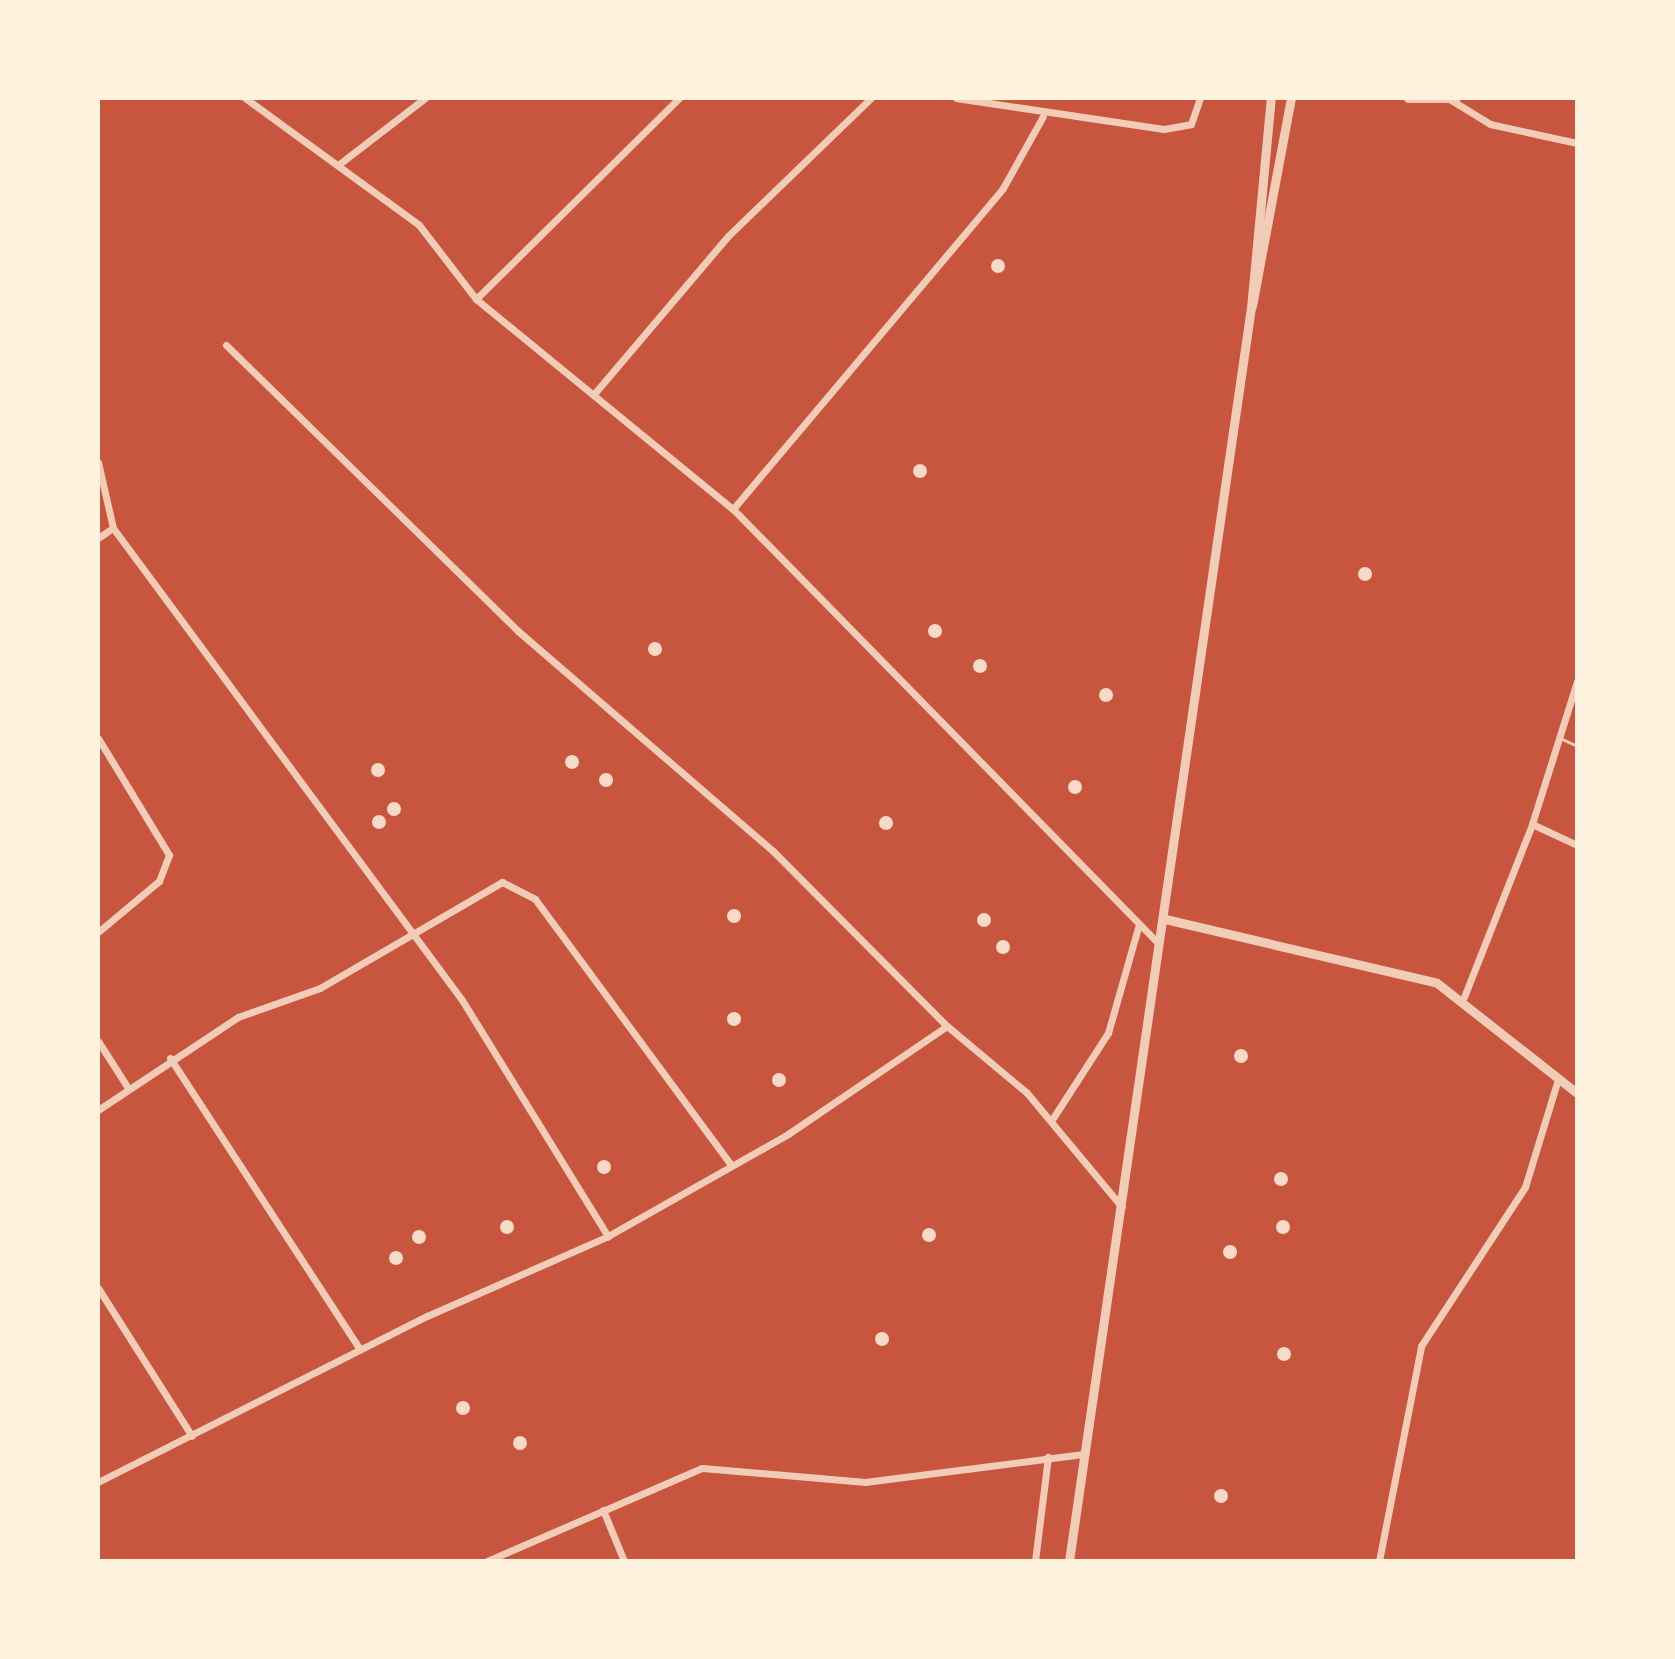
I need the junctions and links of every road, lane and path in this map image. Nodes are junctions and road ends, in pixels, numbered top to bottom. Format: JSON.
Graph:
{"nodes":[{"id":1,"x":245,"y":98,"type":"edge"},
{"id":2,"x":425,"y":98,"type":"edge"},
{"id":3,"x":679,"y":98,"type":"edge"},
{"id":4,"x":871,"y":98,"type":"edge"},
{"id":5,"x":956,"y":98,"type":"edge"},
{"id":6,"x":1200,"y":98,"type":"edge"},
{"id":7,"x":1271,"y":98,"type":"edge"},
{"id":8,"x":1291,"y":98,"type":"edge"},
{"id":9,"x":1408,"y":98,"type":"edge"},
{"id":10,"x":1454,"y":99,"type":"edge"},
{"id":11,"x":1043,"y":116,"type":"junction"},
{"id":12,"x":1577,"y":143,"type":"edge"},
{"id":13,"x":338,"y":165,"type":"junction"},
{"id":14,"x":476,"y":299,"type":"junction"},
{"id":15,"x":1251,"y":308,"type":"junction"},
{"id":16,"x":226,"y":345,"type":"dead end"},
{"id":17,"x":594,"y":394,"type":"junction"},
{"id":18,"x":98,"y":462,"type":"edge"},
{"id":19,"x":733,"y":509,"type":"junction"},
{"id":20,"x":113,"y":528,"type":"junction"},
{"id":21,"x":98,"y":538,"type":"edge"},
{"id":22,"x":1577,"y":681,"type":"edge"},
{"id":23,"x":98,"y":738,"type":"edge"},
{"id":24,"x":1558,"y":738,"type":"junction"},
{"id":25,"x":1577,"y":746,"type":"edge"},
{"id":26,"x":1532,"y":824,"type":"junction"},
{"id":27,"x":1577,"y":845,"type":"edge"},
{"id":28,"x":1165,"y":919,"type":"junction"},
{"id":29,"x":1139,"y":924,"type":"junction"},
{"id":30,"x":98,"y":932,"type":"edge"},
{"id":31,"x":413,"y":932,"type":"junction"},
{"id":32,"x":1161,"y":945,"type":"junction"},
{"id":33,"x":1464,"y":997,"type":"junction"},
{"id":34,"x":947,"y":1026,"type":"junction"},
{"id":35,"x":98,"y":1041,"type":"edge"},
{"id":36,"x":170,"y":1058,"type":"junction"},
{"id":37,"x":1558,"y":1079,"type":"junction"},
{"id":38,"x":128,"y":1088,"type":"junction"},
{"id":39,"x":1577,"y":1093,"type":"edge"},
{"id":40,"x":98,"y":1110,"type":"edge"},
{"id":41,"x":1053,"y":1118,"type":"junction"},
{"id":42,"x":731,"y":1165,"type":"junction"},
{"id":43,"x":1123,"y":1208,"type":"junction"},
{"id":44,"x":608,"y":1236,"type":"junction"},
{"id":45,"x":98,"y":1288,"type":"edge"},
{"id":46,"x":360,"y":1350,"type":"junction"},
{"id":47,"x":192,"y":1436,"type":"junction"},
{"id":48,"x":1085,"y":1454,"type":"junction"},
{"id":49,"x":1048,"y":1457,"type":"junction"},
{"id":50,"x":98,"y":1482,"type":"edge"},
{"id":51,"x":603,"y":1510,"type":"junction"},
{"id":52,"x":487,"y":1561,"type":"edge"},
{"id":53,"x":624,"y":1561,"type":"edge"},
{"id":54,"x":1035,"y":1561,"type":"edge"},
{"id":55,"x":1069,"y":1561,"type":"edge"},
{"id":56,"x":1379,"y":1561,"type":"edge"}],
"edges":[{"from":1,"to":13,"type":"street"},
{"from":2,"to":13,"type":"street"},
{"from":3,"to":14,"type":"street"},
{"from":4,"to":17,"type":"street"},
{"from":5,"to":11,"type":"street"},
{"from":6,"to":11,"type":"street"},
{"from":7,"to":15,"type":"street"},
{"from":8,"to":15,"type":"street"},
{"from":9,"to":10,"type":"street"},
{"from":10,"to":12,"type":"street"},
{"from":11,"to":19,"type":"street"},
{"from":13,"to":14,"type":"street"},
{"from":14,"to":17,"type":"street"},
{"from":15,"to":28,"type":"street"},
{"from":16,"to":34,"type":"street"},
{"from":17,"to":19,"type":"street"},
{"from":18,"to":20,"type":"street"},
{"from":19,"to":29,"type":"street"},
{"from":20,"to":21,"type":"street"},
{"from":20,"to":31,"type":"street"},
{"from":22,"to":24,"type":"street"},
{"from":23,"to":30,"type":"street"},
{"from":24,"to":25,"type":"lane"},
{"from":24,"to":26,"type":"street"},
{"from":26,"to":27,"type":"street"},
{"from":26,"to":33,"type":"street"},
{"from":28,"to":32,"type":"street"},
{"from":28,"to":33,"type":"street"},
{"from":29,"to":32,"type":"street"},
{"from":29,"to":41,"type":"street"},
{"from":31,"to":36,"type":"street"},
{"from":31,"to":42,"type":"street"},
{"from":31,"to":44,"type":"street"},
{"from":32,"to":43,"type":"street"},
{"from":33,"to":37,"type":"street"},
{"from":34,"to":41,"type":"street"},
{"from":34,"to":42,"type":"street"},
{"from":35,"to":38,"type":"street"},
{"from":36,"to":38,"type":"street"},
{"from":36,"to":46,"type":"street"},
{"from":37,"to":39,"type":"street"},
{"from":37,"to":56,"type":"street"},
{"from":38,"to":40,"type":"street"},
{"from":41,"to":43,"type":"street"},
{"from":42,"to":44,"type":"street"},
{"from":43,"to":48,"type":"street"},
{"from":44,"to":46,"type":"street"},
{"from":45,"to":47,"type":"street"},
{"from":46,"to":47,"type":"street"},
{"from":47,"to":50,"type":"street"},
{"from":48,"to":49,"type":"street"},
{"from":48,"to":55,"type":"street"},
{"from":49,"to":51,"type":"street"},
{"from":49,"to":54,"type":"street"},
{"from":51,"to":52,"type":"street"},
{"from":51,"to":53,"type":"street"}]}
